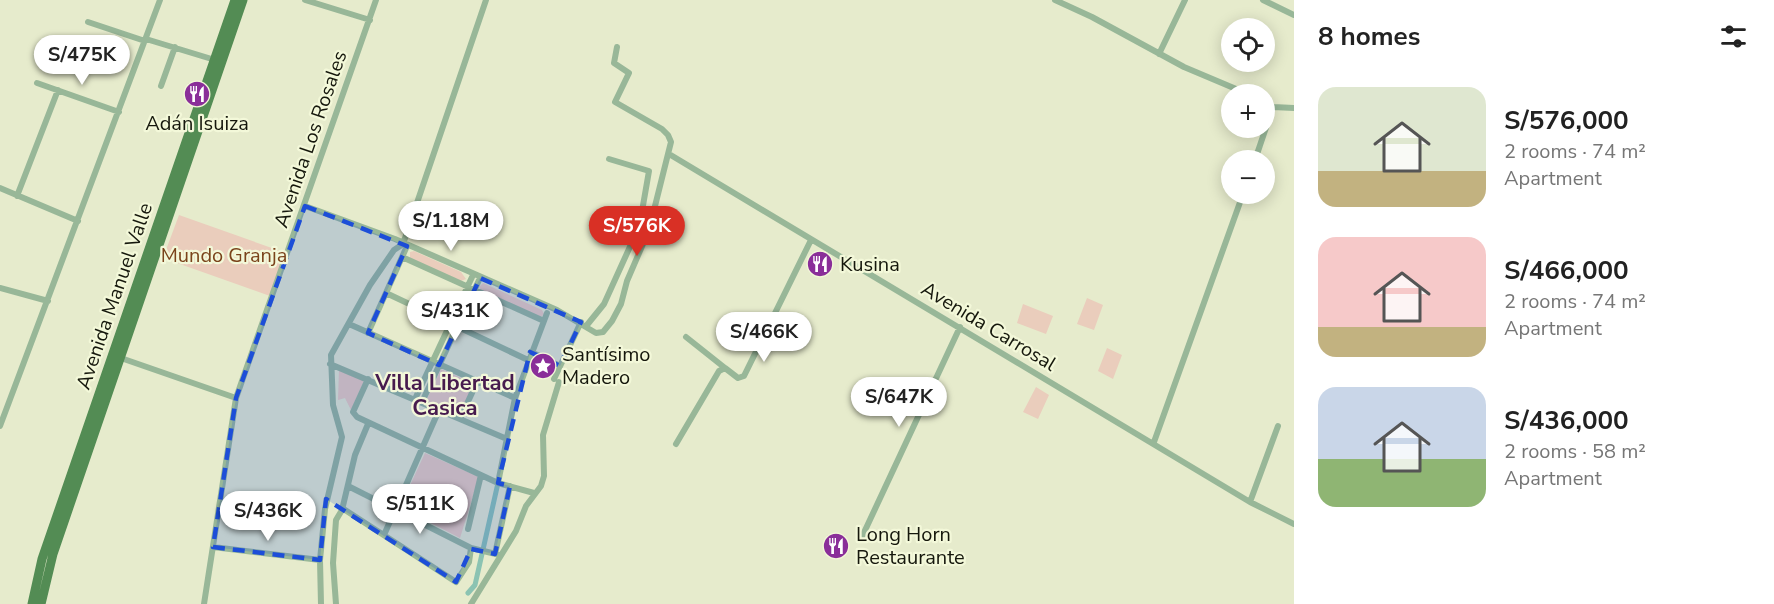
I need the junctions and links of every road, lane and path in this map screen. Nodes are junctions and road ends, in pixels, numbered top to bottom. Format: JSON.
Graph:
{"nodes":[{"id":1,"x":160,"y":0,"type":"edge"},
{"id":2,"x":235,"y":0,"type":"edge"},
{"id":3,"x":243,"y":0,"type":"edge"},
{"id":4,"x":305,"y":0,"type":"edge"},
{"id":5,"x":376,"y":0,"type":"edge"},
{"id":6,"x":486,"y":0,"type":"edge"},
{"id":7,"x":1055,"y":0,"type":"edge"},
{"id":8,"x":1185,"y":0,"type":"edge"},
{"id":9,"x":1263,"y":0,"type":"edge"},
{"id":10,"x":1294,"y":15,"type":"edge"},
{"id":11,"x":370,"y":20,"type":"junction"},
{"id":12,"x":88,"y":22,"type":"dead end"},
{"id":13,"x":146,"y":40,"type":"junction"},
{"id":14,"x":175,"y":47,"type":"junction"},
{"id":15,"x":617,"y":47,"type":"dead end"},
{"id":16,"x":1159,"y":54,"type":"junction"},
{"id":17,"x":214,"y":60,"type":"junction"},
{"id":18,"x":37,"y":83,"type":"dead end"},
{"id":19,"x":1226,"y":84,"type":"edge"},
{"id":20,"x":161,"y":86,"type":"dead end"},
{"id":21,"x":58,"y":90,"type":"junction"},
{"id":22,"x":1275,"y":107,"type":"edge"},
{"id":23,"x":1294,"y":108,"type":"edge"},
{"id":24,"x":119,"y":112,"type":"junction"},
{"id":25,"x":669,"y":154,"type":"junction"},
{"id":26,"x":609,"y":159,"type":"dead end"},
{"id":27,"x":0,"y":188,"type":"edge"},
{"id":28,"x":17,"y":196,"type":"junction"},
{"id":29,"x":1239,"y":204,"type":"edge"},
{"id":30,"x":305,"y":206,"type":"junction"},
{"id":31,"x":78,"y":221,"type":"junction"},
{"id":32,"x":811,"y":240,"type":"junction"},
{"id":33,"x":405,"y":245,"type":"junction"},
{"id":34,"x":402,"y":257,"type":"junction"},
{"id":35,"x":473,"y":275,"type":"junction"},
{"id":36,"x":480,"y":278,"type":"junction"},
{"id":37,"x":471,"y":287,"type":"junction"},
{"id":38,"x":0,"y":288,"type":"edge"},
{"id":39,"x":386,"y":293,"type":"junction"},
{"id":40,"x":48,"y":301,"type":"junction"},
{"id":41,"x":547,"y":313,"type":"dead end"},
{"id":42,"x":544,"y":321,"type":"junction"},
{"id":43,"x":450,"y":323,"type":"junction"},
{"id":44,"x":349,"y":324,"type":"junction"},
{"id":45,"x":584,"y":324,"type":"junction"},
{"id":46,"x":457,"y":326,"type":"junction"},
{"id":47,"x":960,"y":327,"type":"junction"},
{"id":48,"x":368,"y":333,"type":"junction"},
{"id":49,"x":686,"y":337,"type":"dead end"},
{"id":50,"x":531,"y":352,"type":"junction"},
{"id":51,"x":117,"y":356,"type":"junction"},
{"id":52,"x":528,"y":360,"type":"junction"},
{"id":53,"x":432,"y":362,"type":"junction"},
{"id":54,"x":330,"y":364,"type":"junction"},
{"id":55,"x":439,"y":365,"type":"junction"},
{"id":56,"x":560,"y":366,"type":"junction"},
{"id":57,"x":724,"y":368,"type":"junction"},
{"id":58,"x":368,"y":379,"type":"junction"},
{"id":59,"x":477,"y":382,"type":"junction"},
{"id":60,"x":236,"y":398,"type":"junction"},
{"id":61,"x":515,"y":398,"type":"junction"},
{"id":62,"x":415,"y":399,"type":"junction"},
{"id":63,"x":422,"y":402,"type":"junction"},
{"id":64,"x":439,"y":410,"type":"junction"},
{"id":65,"x":460,"y":419,"type":"junction"},
{"id":66,"x":368,"y":424,"type":"junction"},
{"id":67,"x":0,"y":426,"type":"edge"},
{"id":68,"x":1278,"y":426,"type":"dead end"},
{"id":69,"x":507,"y":439,"type":"junction"},
{"id":70,"x":1154,"y":442,"type":"junction"},
{"id":71,"x":676,"y":444,"type":"dead end"},
{"id":72,"x":423,"y":448,"type":"junction"},
{"id":73,"x":481,"y":475,"type":"junction"},
{"id":74,"x":498,"y":483,"type":"junction"},
{"id":75,"x":348,"y":486,"type":"junction"},
{"id":76,"x":510,"y":486,"type":"junction"},
{"id":77,"x":534,"y":493,"type":"junction"},
{"id":78,"x":1250,"y":502,"type":"junction"},
{"id":79,"x":342,"y":508,"type":"junction"},
{"id":80,"x":395,"y":508,"type":"junction"},
{"id":81,"x":1294,"y":524,"type":"edge"},
{"id":82,"x":468,"y":529,"type":"dead end"},
{"id":83,"x":384,"y":535,"type":"junction"},
{"id":84,"x":861,"y":538,"type":"dead end"},
{"id":85,"x":213,"y":547,"type":"junction"},
{"id":86,"x":471,"y":548,"type":"junction"},
{"id":87,"x":497,"y":555,"type":"junction"},
{"id":88,"x":320,"y":560,"type":"junction"},
{"id":89,"x":32,"y":604,"type":"edge"},
{"id":90,"x":41,"y":604,"type":"edge"},
{"id":91,"x":204,"y":604,"type":"edge"},
{"id":92,"x":321,"y":604,"type":"edge"},
{"id":93,"x":336,"y":604,"type":"edge"},
{"id":94,"x":471,"y":604,"type":"edge"}],
"edges":[{"from":1,"to":13,"type":"street"},
{"from":2,"to":17,"type":"main road","name":"Avenida Manuel Valle"},
{"from":3,"to":51,"type":"main road","name":"Avenida Manuel Valle"},
{"from":4,"to":11,"type":"street"},
{"from":5,"to":11,"type":"street","name":"Avenida Los Rosales"},
{"from":6,"to":33,"type":"street"},
{"from":7,"to":16,"type":"street"},
{"from":8,"to":16,"type":"street"},
{"from":9,"to":10,"type":"street"},
{"from":11,"to":30,"type":"street","name":"Avenida Los Rosales"},
{"from":12,"to":13,"type":"street"},
{"from":13,"to":14,"type":"street"},
{"from":13,"to":24,"type":"street"},
{"from":14,"to":17,"type":"street"},
{"from":14,"to":20,"type":"street"},
{"from":15,"to":25,"type":"street"},
{"from":16,"to":19,"type":"street"},
{"from":17,"to":51,"type":"main road","name":"Avenida Manuel Valle"},
{"from":18,"to":21,"type":"street"},
{"from":21,"to":24,"type":"street"},
{"from":21,"to":28,"type":"street"},
{"from":22,"to":23,"type":"street"},
{"from":24,"to":31,"type":"street"},
{"from":25,"to":32,"type":"street","name":"Avenida Carrosal"},
{"from":25,"to":45,"type":"street"},
{"from":26,"to":45,"type":"street"},
{"from":27,"to":28,"type":"street"},
{"from":28,"to":31,"type":"street"},
{"from":29,"to":70,"type":"street"},
{"from":30,"to":33,"type":"street"},
{"from":30,"to":60,"type":"street","name":"Avenida Los Rosales"},
{"from":31,"to":40,"type":"street"},
{"from":32,"to":47,"type":"street","name":"Avenida Carrosal"},
{"from":32,"to":57,"type":"street"},
{"from":33,"to":34,"type":"street"},
{"from":33,"to":35,"type":"street"},
{"from":33,"to":44,"type":"street"},
{"from":34,"to":37,"type":"street"},
{"from":34,"to":39,"type":"street"},
{"from":35,"to":36,"type":"street"},
{"from":35,"to":37,"type":"street"},
{"from":36,"to":37,"type":"street"},
{"from":36,"to":45,"type":"street"},
{"from":37,"to":42,"type":"street"},
{"from":37,"to":43,"type":"street"},
{"from":37,"to":46,"type":"street"},
{"from":38,"to":40,"type":"street"},
{"from":39,"to":43,"type":"street"},
{"from":39,"to":48,"type":"street"},
{"from":40,"to":67,"type":"street"},
{"from":41,"to":42,"type":"street"},
{"from":42,"to":50,"type":"street"},
{"from":43,"to":46,"type":"street"},
{"from":43,"to":53,"type":"street"},
{"from":44,"to":48,"type":"street"},
{"from":44,"to":54,"type":"street"},
{"from":45,"to":56,"type":"street"},
{"from":46,"to":52,"type":"street"},
{"from":46,"to":55,"type":"street"},
{"from":47,"to":70,"type":"street","name":"Avenida Carrosal"},
{"from":47,"to":84,"type":"street"},
{"from":48,"to":53,"type":"street"},
{"from":49,"to":57,"type":"street"},
{"from":50,"to":52,"type":"street"},
{"from":50,"to":56,"type":"street"},
{"from":51,"to":60,"type":"street"},
{"from":51,"to":89,"type":"main road","name":"Avenida Manuel Valle"},
{"from":51,"to":90,"type":"main road","name":"Avenida Manuel Valle"},
{"from":52,"to":61,"type":"street"},
{"from":53,"to":55,"type":"street"},
{"from":53,"to":62,"type":"street"},
{"from":54,"to":58,"type":"street"},
{"from":54,"to":88,"type":"street"},
{"from":55,"to":59,"type":"street"},
{"from":55,"to":63,"type":"street"},
{"from":56,"to":77,"type":"street"},
{"from":57,"to":71,"type":"street"},
{"from":58,"to":62,"type":"street"},
{"from":58,"to":66,"type":"street"},
{"from":59,"to":61,"type":"street"},
{"from":59,"to":65,"type":"street"},
{"from":60,"to":85,"type":"street","name":"Avenida Los Rosales"},
{"from":61,"to":69,"type":"street"},
{"from":62,"to":63,"type":"street"},
{"from":63,"to":64,"type":"street"},
{"from":64,"to":65,"type":"street"},
{"from":64,"to":72,"type":"street"},
{"from":65,"to":69,"type":"street"},
{"from":66,"to":72,"type":"street"},
{"from":66,"to":75,"type":"street"},
{"from":68,"to":78,"type":"street"},
{"from":69,"to":74,"type":"street"},
{"from":70,"to":78,"type":"street","name":"Avenida Carrosal"},
{"from":72,"to":73,"type":"street"},
{"from":72,"to":80,"type":"street"},
{"from":73,"to":74,"type":"street"},
{"from":73,"to":82,"type":"street"},
{"from":74,"to":76,"type":"street"},
{"from":75,"to":79,"type":"street"},
{"from":75,"to":80,"type":"street"},
{"from":76,"to":77,"type":"street"},
{"from":76,"to":87,"type":"street"},
{"from":77,"to":87,"type":"street"},
{"from":78,"to":81,"type":"street","name":"Avenida Carrosal"},
{"from":79,"to":83,"type":"street"},
{"from":79,"to":93,"type":"street"},
{"from":80,"to":83,"type":"street"},
{"from":80,"to":86,"type":"street"},
{"from":83,"to":86,"type":"street"},
{"from":85,"to":88,"type":"street"},
{"from":85,"to":91,"type":"street","name":"Avenida Los Rosales"},
{"from":86,"to":87,"type":"street"},
{"from":87,"to":94,"type":"street"},
{"from":88,"to":92,"type":"street"}]}
